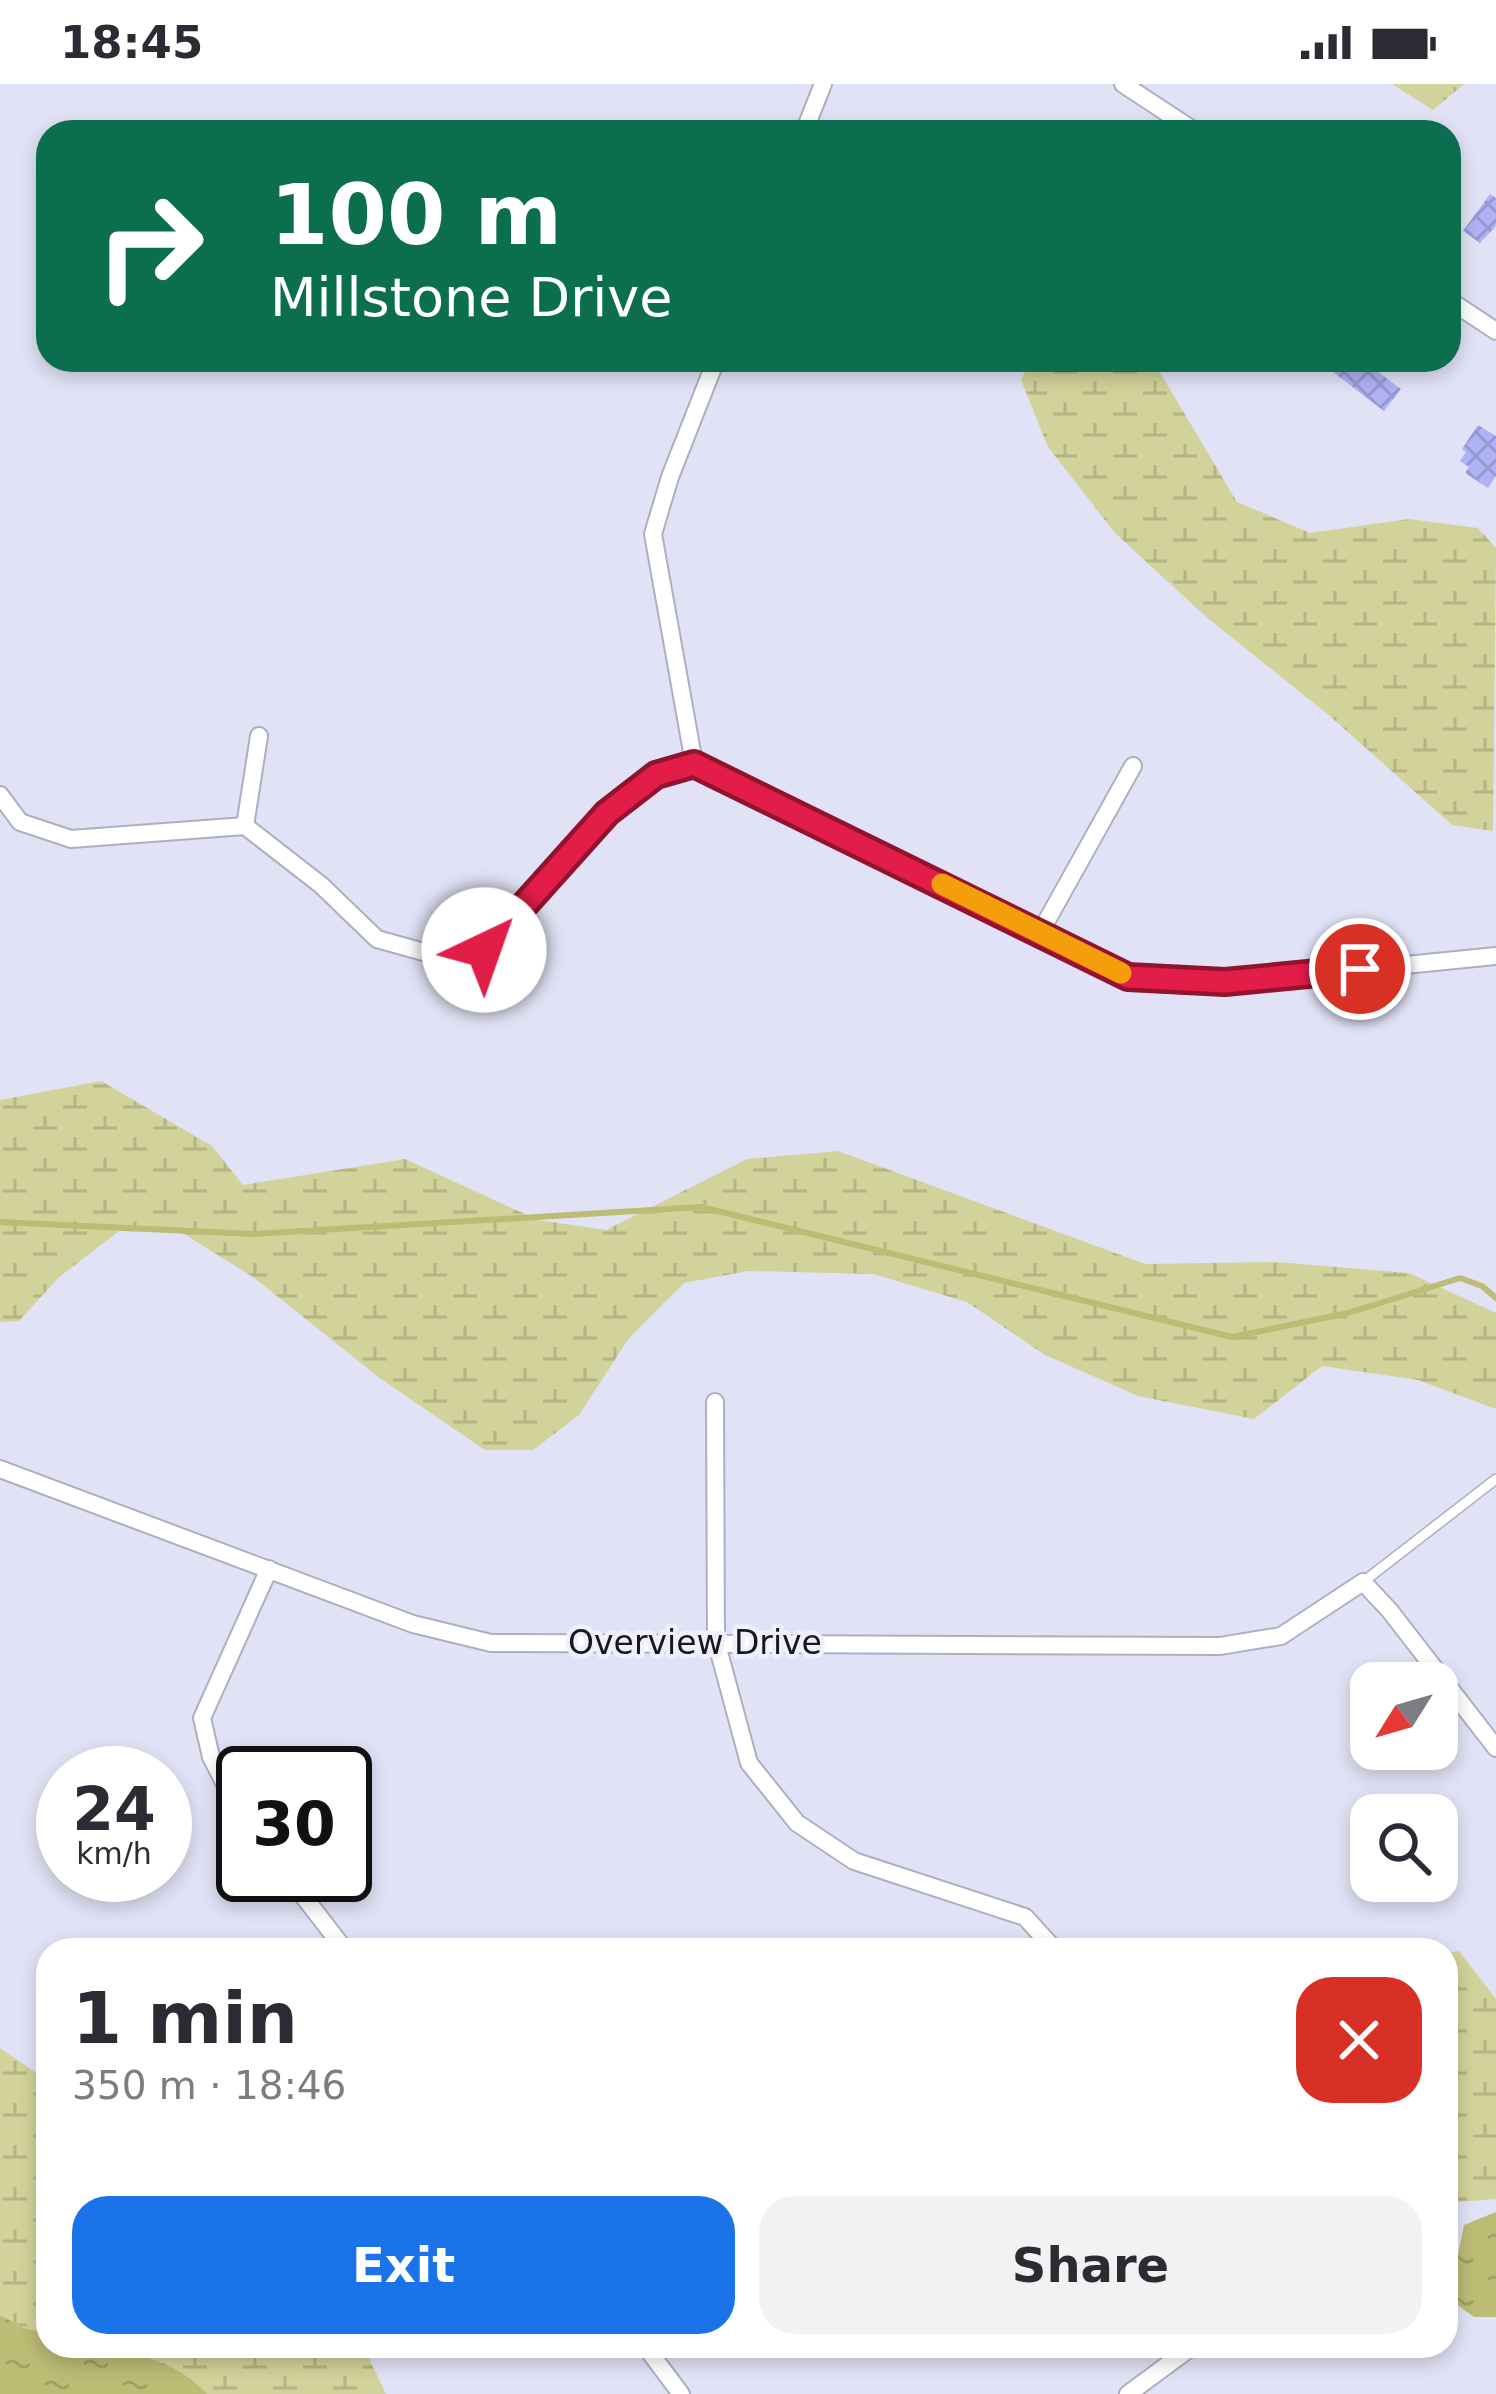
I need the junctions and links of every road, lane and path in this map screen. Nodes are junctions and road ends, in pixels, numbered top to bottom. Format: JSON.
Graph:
{"nodes":[{"id":1,"x":823,"y":84,"type":"edge"},
{"id":2,"x":1124,"y":84,"type":"edge"},
{"id":3,"x":809,"y":120,"type":"edge"},
{"id":4,"x":1178,"y":120,"type":"edge"},
{"id":5,"x":1461,"y":308,"type":"edge"},
{"id":6,"x":1496,"y":331,"type":"edge"},
{"id":7,"x":711,"y":372,"type":"edge"},
{"id":8,"x":259,"y":736,"type":"dead end"},
{"id":9,"x":694,"y":764,"type":"junction"},
{"id":10,"x":1132,"y":766,"type":"dead end"},
{"id":11,"x":0,"y":795,"type":"edge"},
{"id":12,"x":245,"y":826,"type":"junction"},
{"id":13,"x":1041,"y":932,"type":"junction"},
{"id":14,"x":1496,"y":956,"type":"edge"},
{"id":15,"x":715,"y":1402,"type":"dead end"},
{"id":16,"x":0,"y":1469,"type":"edge"},
{"id":17,"x":1496,"y":1479,"type":"edge"},
{"id":18,"x":268,"y":1569,"type":"junction"},
{"id":19,"x":1363,"y":1582,"type":"junction"},
{"id":20,"x":716,"y":1641,"type":"junction"},
{"id":21,"x":1496,"y":1748,"type":"edge"},
{"id":22,"x":216,"y":1765,"type":"edge"},
{"id":23,"x":307,"y":1902,"type":"edge"},
{"id":24,"x":336,"y":1938,"type":"edge"},
{"id":25,"x":1044,"y":1938,"type":"edge"},
{"id":26,"x":654,"y":2358,"type":"edge"},
{"id":27,"x":1177,"y":2358,"type":"edge"},
{"id":28,"x":681,"y":2394,"type":"edge"},
{"id":29,"x":1128,"y":2394,"type":"edge"}],
"edges":[{"from":1,"to":3,"type":"street"},
{"from":2,"to":4,"type":"street"},
{"from":5,"to":6,"type":"street"},
{"from":7,"to":9,"type":"street"},
{"from":8,"to":12,"type":"street"},
{"from":9,"to":12,"type":"street"},
{"from":9,"to":13,"type":"street"},
{"from":10,"to":13,"type":"street"},
{"from":11,"to":12,"type":"street"},
{"from":13,"to":14,"type":"street"},
{"from":15,"to":20,"type":"street"},
{"from":16,"to":18,"type":"street","name":"Overview Drive"},
{"from":17,"to":19,"type":"lane"},
{"from":18,"to":20,"type":"street","name":"Overview Drive"},
{"from":18,"to":22,"type":"street"},
{"from":19,"to":20,"type":"street","name":"Overview Drive"},
{"from":19,"to":21,"type":"street"},
{"from":20,"to":25,"type":"street"},
{"from":23,"to":24,"type":"street"},
{"from":26,"to":28,"type":"street"},
{"from":27,"to":29,"type":"street"}]}
